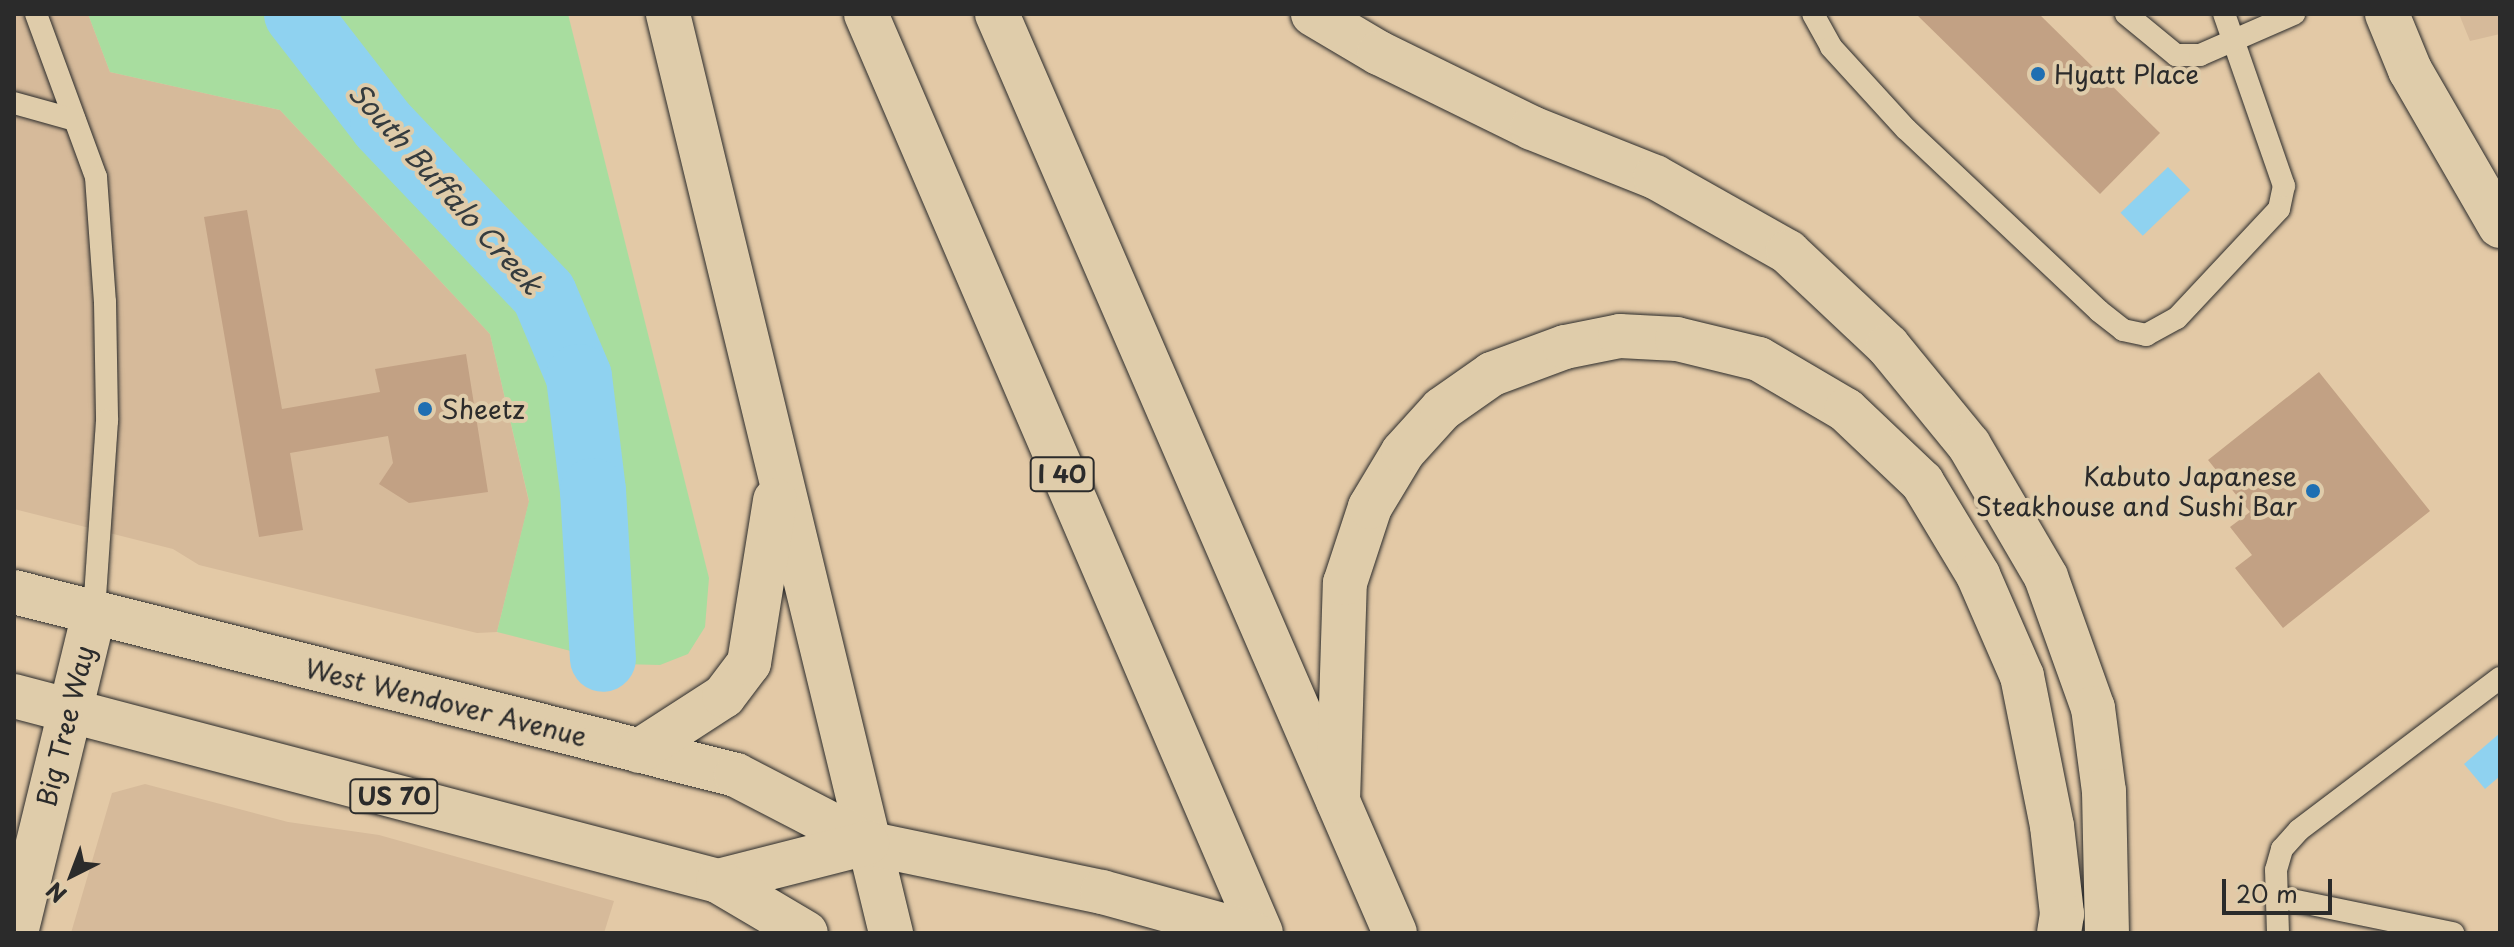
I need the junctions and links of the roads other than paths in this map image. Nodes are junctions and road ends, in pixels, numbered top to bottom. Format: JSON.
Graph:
{"nodes":[{"id":1,"x":36,"y":14,"type":"edge"},
{"id":2,"x":668,"y":14,"type":"edge"},
{"id":3,"x":866,"y":14,"type":"edge"},
{"id":4,"x":997,"y":14,"type":"edge"},
{"id":5,"x":1313,"y":14,"type":"edge"},
{"id":6,"x":1813,"y":14,"type":"edge"},
{"id":7,"x":2126,"y":14,"type":"edge"},
{"id":8,"x":2224,"y":14,"type":"edge"},
{"id":9,"x":2294,"y":14,"type":"edge"},
{"id":10,"x":2387,"y":14,"type":"edge"},
{"id":11,"x":2235,"y":41,"type":"junction"},
{"id":12,"x":14,"y":103,"type":"edge"},
{"id":13,"x":75,"y":120,"type":"junction"},
{"id":14,"x":2500,"y":226,"type":"edge"},
{"id":15,"x":778,"y":474,"type":"junction"},
{"id":16,"x":14,"y":592,"type":"edge"},
{"id":17,"x":94,"y":614,"type":"junction"},
{"id":18,"x":2500,"y":678,"type":"edge"},
{"id":19,"x":14,"y":696,"type":"edge"},
{"id":20,"x":69,"y":711,"type":"junction"},
{"id":21,"x":639,"y":751,"type":"junction"},
{"id":22,"x":1338,"y":801,"type":"junction"},
{"id":23,"x":867,"y":843,"type":"junction"},
{"id":24,"x":718,"y":881,"type":"junction"},
{"id":25,"x":2277,"y":897,"type":"junction"},
{"id":26,"x":16,"y":933,"type":"edge"},
{"id":27,"x":806,"y":933,"type":"edge"},
{"id":28,"x":891,"y":933,"type":"edge"},
{"id":29,"x":1251,"y":933,"type":"edge"},
{"id":30,"x":1261,"y":933,"type":"edge"},
{"id":31,"x":1395,"y":933,"type":"edge"},
{"id":32,"x":2059,"y":933,"type":"edge"},
{"id":33,"x":2107,"y":933,"type":"edge"},
{"id":34,"x":2278,"y":933,"type":"edge"},
{"id":35,"x":2453,"y":933,"type":"edge"}],
"edges":[{"from":1,"to":13,"type":"lane"},
{"from":2,"to":15,"type":"main road"},
{"from":3,"to":30,"type":"main road","number":"I 40"},
{"from":4,"to":22,"type":"main road"},
{"from":5,"to":33,"type":"main road"},
{"from":6,"to":11,"type":"lane"},
{"from":7,"to":11,"type":"lane"},
{"from":8,"to":11,"type":"lane"},
{"from":9,"to":11,"type":"lane"},
{"from":10,"to":14,"type":"main road"},
{"from":12,"to":13,"type":"lane"},
{"from":13,"to":17,"type":"lane"},
{"from":15,"to":21,"type":"main road"},
{"from":15,"to":23,"type":"main road"},
{"from":16,"to":17,"type":"main road","name":"West Wendover Avenue","number":"US 70"},
{"from":17,"to":20,"type":"main road","name":"Big Tree Way"},
{"from":17,"to":21,"type":"main road","name":"West Wendover Avenue","number":"US 70"},
{"from":18,"to":25,"type":"lane"},
{"from":19,"to":20,"type":"main road","name":"West Wendover Avenue","number":"US 70"},
{"from":20,"to":24,"type":"main road","name":"West Wendover Avenue","number":"US 70"},
{"from":20,"to":26,"type":"main road","name":"Big Tree Way"},
{"from":21,"to":23,"type":"main road","name":"West Wendover Avenue","number":"US 70"},
{"from":22,"to":31,"type":"main road"},
{"from":22,"to":32,"type":"main road"},
{"from":23,"to":24,"type":"main road","name":"West Wendover Avenue","number":"US 70"},
{"from":23,"to":28,"type":"main road"},
{"from":23,"to":29,"type":"main road","name":"West Wendover Avenue","number":"US 70"},
{"from":24,"to":27,"type":"main road"},
{"from":25,"to":34,"type":"lane"},
{"from":25,"to":35,"type":"lane"}]}
